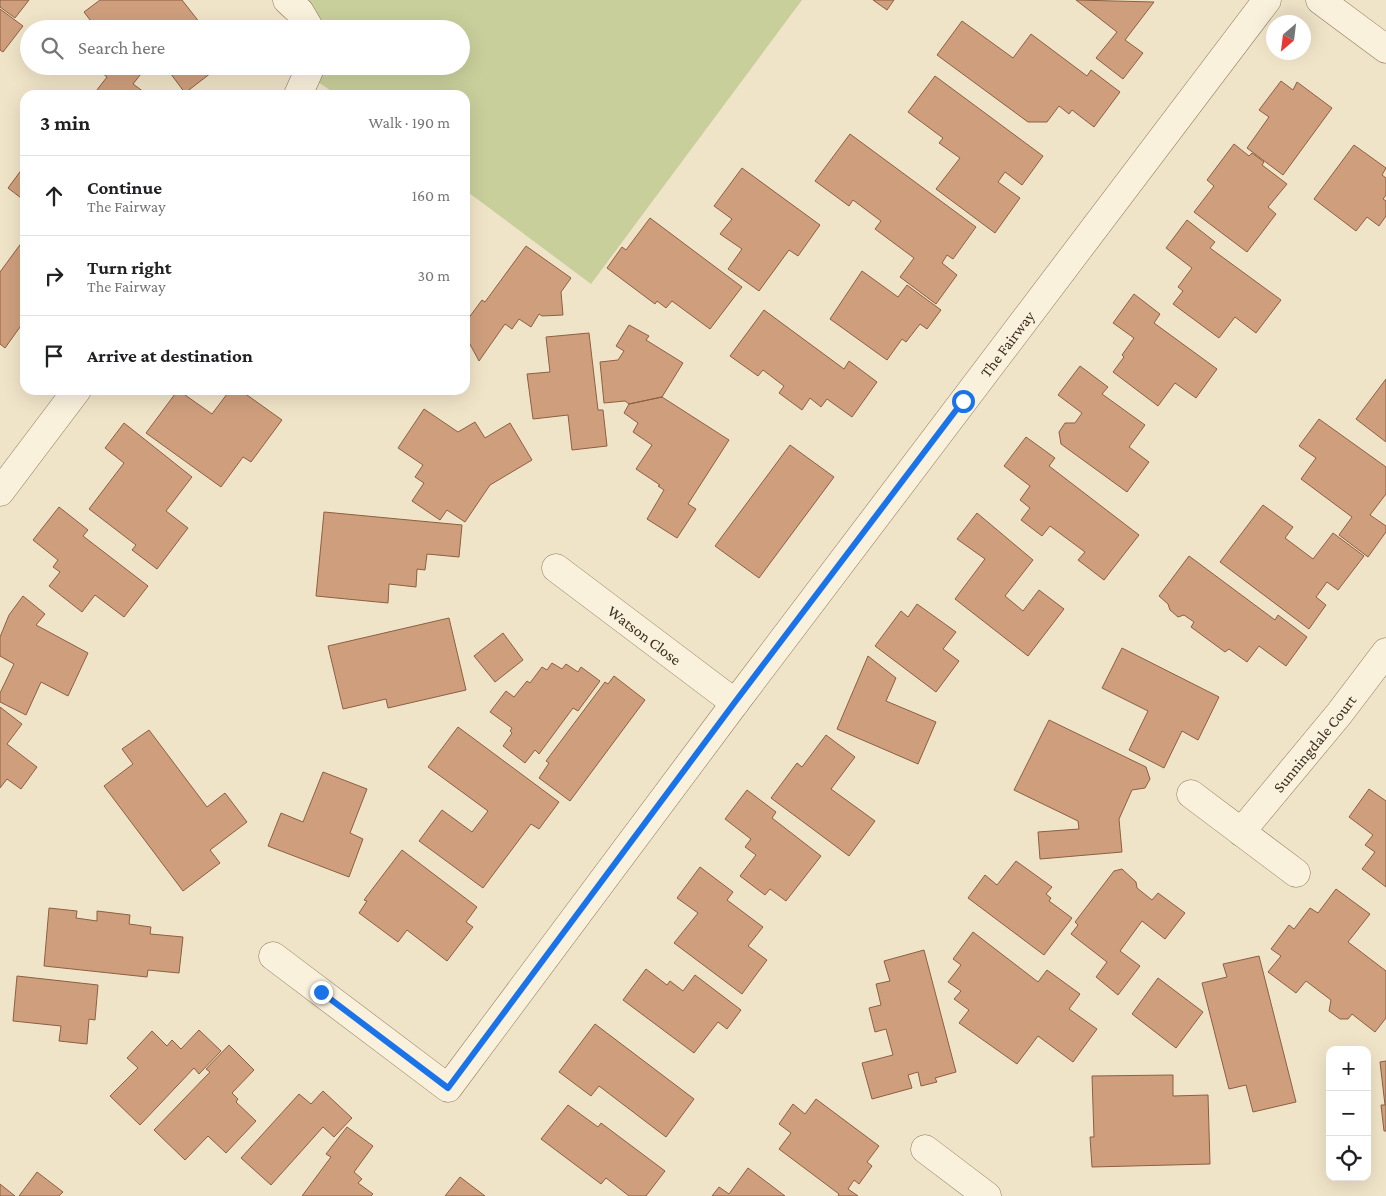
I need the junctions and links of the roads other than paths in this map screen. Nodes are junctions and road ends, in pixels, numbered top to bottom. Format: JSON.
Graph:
{"nodes":[{"id":1,"x":287,"y":0,"type":"edge"},
{"id":2,"x":1267,"y":0,"type":"edge"},
{"id":3,"x":1320,"y":0,"type":"edge"},
{"id":4,"x":305,"y":20,"type":"edge"},
{"id":5,"x":1386,"y":49,"type":"edge"},
{"id":6,"x":307,"y":75,"type":"edge"},
{"id":7,"x":300,"y":90,"type":"edge"},
{"id":8,"x":73,"y":395,"type":"edge"},
{"id":9,"x":0,"y":492,"type":"edge"},
{"id":10,"x":556,"y":568,"type":"dead end"},
{"id":11,"x":1386,"y":652,"type":"edge"},
{"id":12,"x":735,"y":702,"type":"junction"},
{"id":13,"x":1191,"y":794,"type":"dead end"},
{"id":14,"x":1241,"y":832,"type":"junction"},
{"id":15,"x":1296,"y":873,"type":"dead end"},
{"id":16,"x":273,"y":956,"type":"dead end"},
{"id":17,"x":925,"y":1149,"type":"dead end"},
{"id":18,"x":980,"y":1194,"type":"edge"}],
"edges":[{"from":1,"to":4,"type":"street"},
{"from":2,"to":12,"type":"street","name":"The Fairway"},
{"from":3,"to":5,"type":"street"},
{"from":6,"to":7,"type":"street"},
{"from":8,"to":9,"type":"street"},
{"from":10,"to":12,"type":"street","name":"Watson Close"},
{"from":11,"to":14,"type":"street","name":"Sunningdale Court"},
{"from":12,"to":16,"type":"street","name":"The Fairway"},
{"from":13,"to":14,"type":"street"},
{"from":14,"to":15,"type":"street"},
{"from":17,"to":18,"type":"street"}]}
